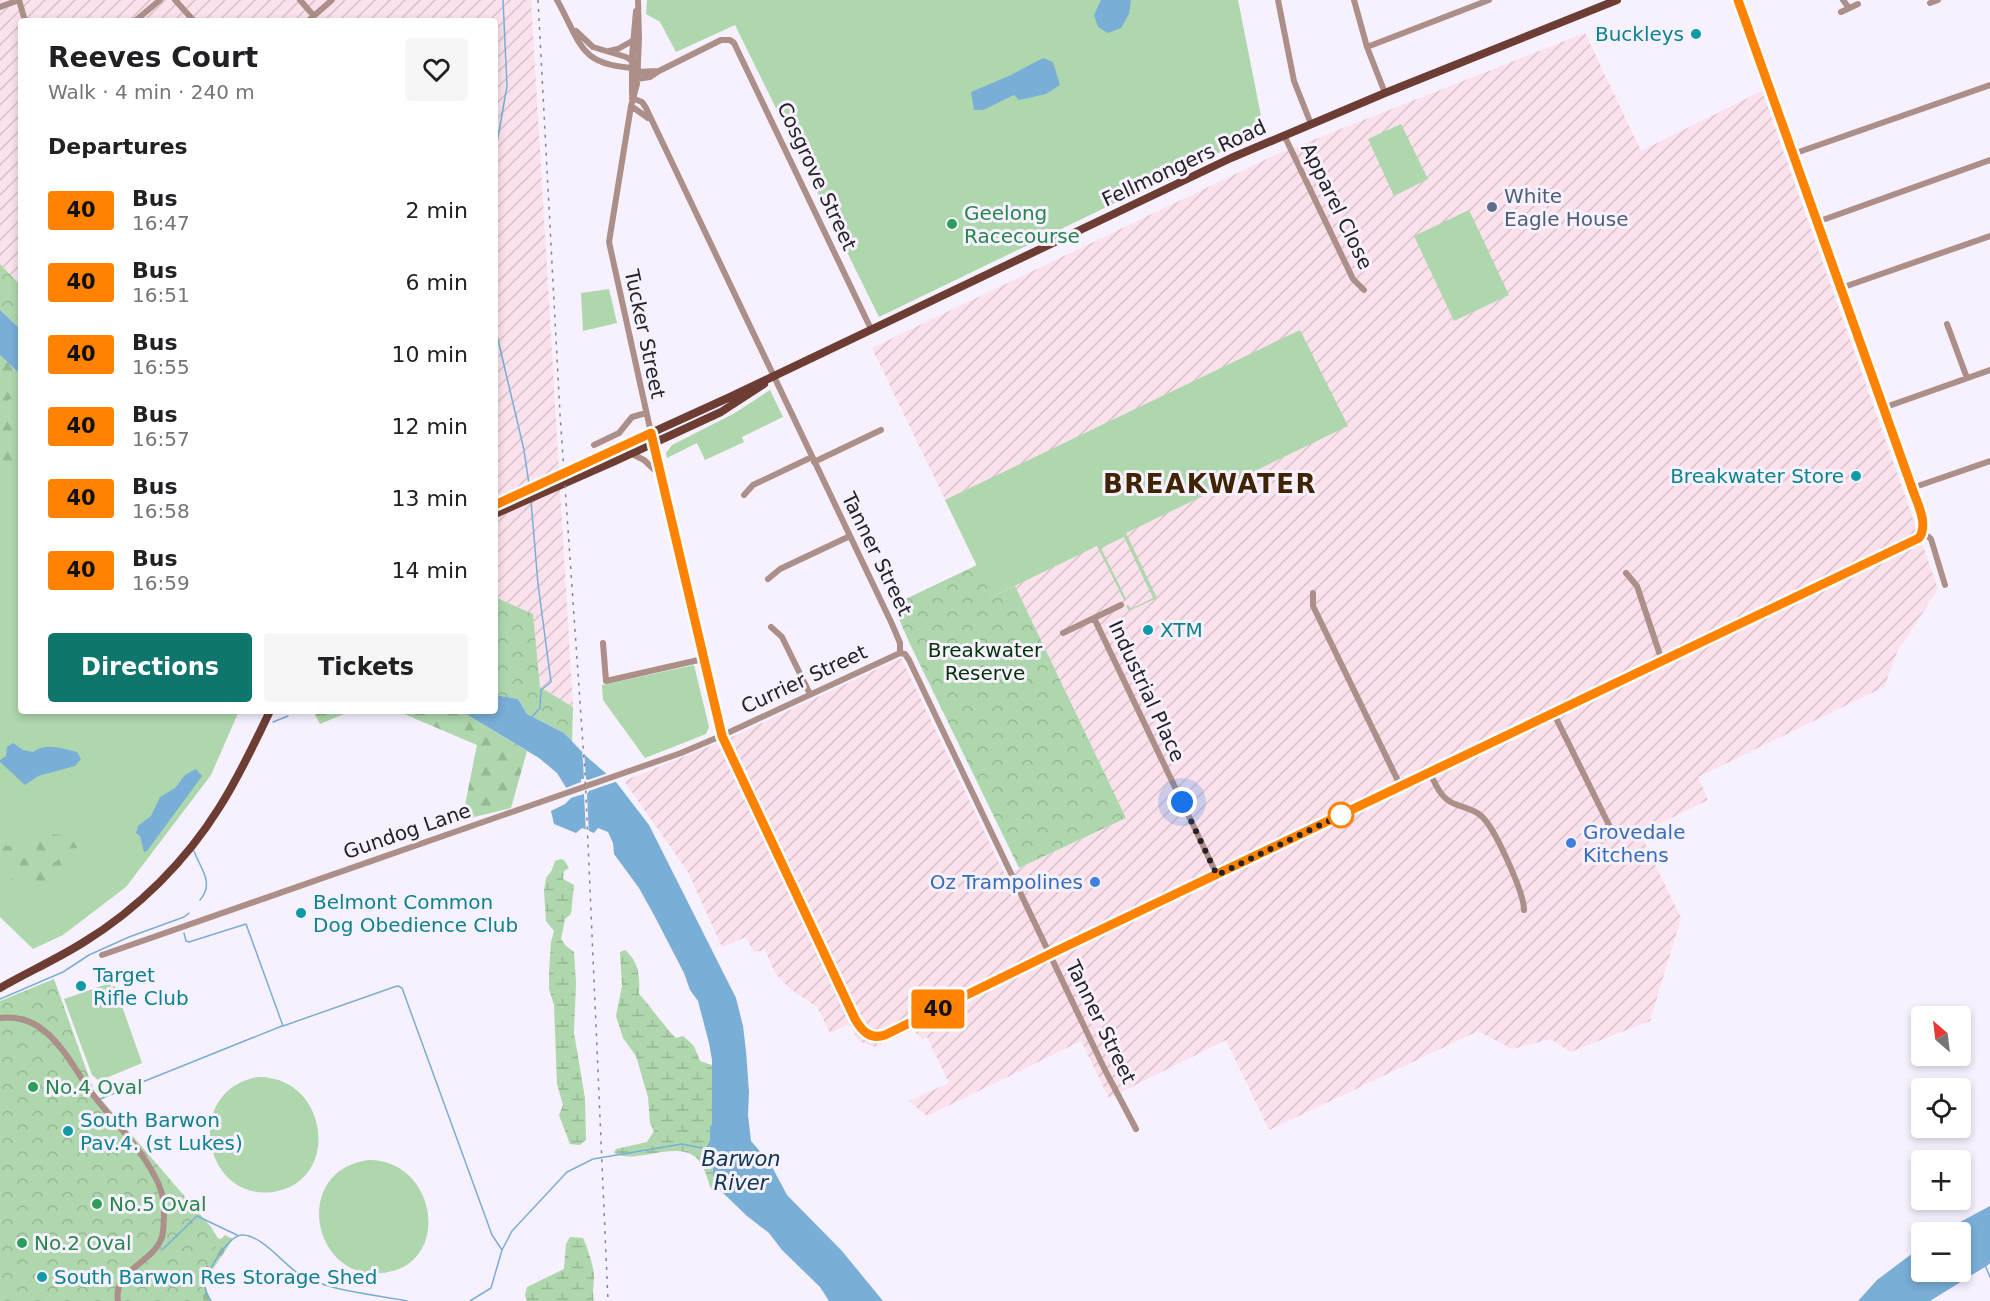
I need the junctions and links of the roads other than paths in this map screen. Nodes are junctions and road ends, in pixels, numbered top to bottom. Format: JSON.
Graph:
{"nodes":[{"id":1,"x":19,"y":0,"type":"edge"},
{"id":2,"x":160,"y":0,"type":"edge"},
{"id":3,"x":175,"y":0,"type":"edge"},
{"id":4,"x":300,"y":0,"type":"edge"},
{"id":5,"x":332,"y":0,"type":"edge"},
{"id":6,"x":557,"y":0,"type":"edge"},
{"id":7,"x":638,"y":0,"type":"edge"},
{"id":8,"x":1278,"y":0,"type":"edge"},
{"id":9,"x":1354,"y":0,"type":"edge"},
{"id":10,"x":1489,"y":0,"type":"edge"},
{"id":11,"x":1617,"y":0,"type":"edge"},
{"id":12,"x":1738,"y":0,"type":"edge"},
{"id":13,"x":1842,"y":0,"type":"edge"},
{"id":14,"x":1938,"y":0,"type":"edge"},
{"id":15,"x":1930,"y":3,"type":"dead end"},
{"id":16,"x":1858,"y":4,"type":"dead end"},
{"id":17,"x":0,"y":7,"type":"edge"},
{"id":18,"x":1849,"y":8,"type":"junction"},
{"id":19,"x":1841,"y":12,"type":"dead end"},
{"id":20,"x":314,"y":16,"type":"junction"},
{"id":21,"x":25,"y":18,"type":"edge"},
{"id":22,"x":139,"y":18,"type":"edge"},
{"id":23,"x":192,"y":18,"type":"edge"},
{"id":24,"x":312,"y":18,"type":"edge"},
{"id":25,"x":570,"y":24,"type":"junction"},
{"id":26,"x":637,"y":26,"type":"junction"},
{"id":27,"x":633,"y":41,"type":"junction"},
{"id":28,"x":1367,"y":47,"type":"junction"},
{"id":29,"x":597,"y":49,"type":"junction"},
{"id":30,"x":635,"y":70,"type":"junction"},
{"id":31,"x":1990,"y":85,"type":"edge"},
{"id":32,"x":1385,"y":93,"type":"junction"},
{"id":33,"x":632,"y":101,"type":"junction"},
{"id":34,"x":1311,"y":124,"type":"junction"},
{"id":35,"x":1284,"y":135,"type":"junction"},
{"id":36,"x":1792,"y":154,"type":"junction"},
{"id":37,"x":1990,"y":160,"type":"edge"},
{"id":38,"x":1817,"y":222,"type":"junction"},
{"id":39,"x":1990,"y":236,"type":"edge"},
{"id":40,"x":1841,"y":288,"type":"junction"},
{"id":41,"x":1364,"y":290,"type":"dead end"},
{"id":42,"x":1947,"y":324,"type":"dead end"},
{"id":43,"x":871,"y":329,"type":"junction"},
{"id":44,"x":1990,"y":370,"type":"edge"},
{"id":45,"x":773,"y":376,"type":"junction"},
{"id":46,"x":1967,"y":378,"type":"junction"},
{"id":47,"x":1883,"y":408,"type":"junction"},
{"id":48,"x":646,"y":413,"type":"junction"},
{"id":49,"x":881,"y":430,"type":"dead end"},
{"id":50,"x":651,"y":433,"type":"junction"},
{"id":51,"x":653,"y":444,"type":"junction"},
{"id":52,"x":594,"y":445,"type":"dead end"},
{"id":53,"x":632,"y":454,"type":"junction"},
{"id":54,"x":813,"y":459,"type":"junction"},
{"id":55,"x":1990,"y":461,"type":"edge"},
{"id":56,"x":661,"y":476,"type":"junction"},
{"id":57,"x":1912,"y":488,"type":"junction"},
{"id":58,"x":744,"y":495,"type":"dead end"},
{"id":59,"x":498,"y":503,"type":"edge"},
{"id":60,"x":498,"y":513,"type":"edge"},
{"id":61,"x":1923,"y":532,"type":"junction"},
{"id":62,"x":850,"y":536,"type":"junction"},
{"id":63,"x":1626,"y":573,"type":"dead end"},
{"id":64,"x":768,"y":579,"type":"dead end"},
{"id":65,"x":1945,"y":585,"type":"dead end"},
{"id":66,"x":1313,"y":593,"type":"dead end"},
{"id":67,"x":1121,"y":605,"type":"dead end"},
{"id":68,"x":1094,"y":618,"type":"junction"},
{"id":69,"x":771,"y":627,"type":"dead end"},
{"id":70,"x":1063,"y":633,"type":"dead end"},
{"id":71,"x":603,"y":643,"type":"dead end"},
{"id":72,"x":900,"y":653,"type":"junction"},
{"id":73,"x":703,"y":659,"type":"junction"},
{"id":74,"x":1662,"y":661,"type":"junction"},
{"id":75,"x":810,"y":694,"type":"junction"},
{"id":76,"x":268,"y":714,"type":"edge"},
{"id":77,"x":1554,"y":714,"type":"junction"},
{"id":78,"x":722,"y":736,"type":"junction"},
{"id":79,"x":1430,"y":772,"type":"junction"},
{"id":80,"x":1401,"y":787,"type":"junction"},
{"id":81,"x":1618,"y":830,"type":"dead end"},
{"id":82,"x":1217,"y":875,"type":"junction"},
{"id":83,"x":1524,"y":910,"type":"dead end"},
{"id":84,"x":1050,"y":954,"type":"junction"},
{"id":85,"x":102,"y":955,"type":"dead end"},
{"id":86,"x":0,"y":986,"type":"edge"},
{"id":87,"x":0,"y":1018,"type":"edge"},
{"id":88,"x":1136,"y":1129,"type":"dead end"},
{"id":89,"x":118,"y":1301,"type":"edge"}],
"edges":[{"from":1,"to":17,"type":"street"},
{"from":1,"to":21,"type":"street"},
{"from":2,"to":22,"type":"street"},
{"from":3,"to":23,"type":"street"},
{"from":4,"to":20,"type":"street"},
{"from":5,"to":20,"type":"street"},
{"from":6,"to":25,"type":"street"},
{"from":7,"to":26,"type":"street","name":"Tucker Street"},
{"from":8,"to":34,"type":"street"},
{"from":9,"to":28,"type":"street"},
{"from":10,"to":28,"type":"street"},
{"from":11,"to":32,"type":"main road","name":"Fellmongers Road"},
{"from":12,"to":36,"type":"street"},
{"from":13,"to":18,"type":"street"},
{"from":14,"to":15,"type":"street"},
{"from":16,"to":18,"type":"street"},
{"from":18,"to":19,"type":"street"},
{"from":20,"to":24,"type":"street"},
{"from":25,"to":29,"type":"street"},
{"from":25,"to":30,"type":"street"},
{"from":26,"to":27,"type":"street","name":"Tucker Street"},
{"from":26,"to":30,"type":"street"},
{"from":27,"to":29,"type":"street"},
{"from":27,"to":30,"type":"street","name":"Tucker Street"},
{"from":28,"to":32,"type":"street"},
{"from":29,"to":30,"type":"street"},
{"from":30,"to":33,"type":"street","name":"Tucker Street"},
{"from":30,"to":43,"type":"street","name":"Cosgrove Street"},
{"from":31,"to":36,"type":"street"},
{"from":32,"to":34,"type":"main road","name":"Fellmongers Road"},
{"from":33,"to":45,"type":"street","name":"Tanner Street"},
{"from":33,"to":48,"type":"street","name":"Tucker Street"},
{"from":34,"to":35,"type":"main road","name":"Fellmongers Road"},
{"from":35,"to":41,"type":"street","name":"Apparel Close"},
{"from":35,"to":43,"type":"main road","name":"Fellmongers Road"},
{"from":36,"to":38,"type":"street"},
{"from":37,"to":38,"type":"street"},
{"from":38,"to":40,"type":"street"},
{"from":39,"to":40,"type":"street"},
{"from":40,"to":47,"type":"street"},
{"from":42,"to":46,"type":"street"},
{"from":43,"to":45,"type":"main road","name":"Fellmongers Road"},
{"from":44,"to":46,"type":"street"},
{"from":45,"to":50,"type":"main road","name":"Fellmongers Road"},
{"from":45,"to":51,"type":"main road","name":"Fellmongers Road"},
{"from":45,"to":54,"type":"street","name":"Tanner Street"},
{"from":46,"to":47,"type":"street"},
{"from":47,"to":57,"type":"street"},
{"from":48,"to":50,"type":"street","name":"Tucker Street"},
{"from":48,"to":52,"type":"street"},
{"from":49,"to":54,"type":"street"},
{"from":50,"to":51,"type":"main road","name":"Tucker Street"},
{"from":50,"to":59,"type":"main road","name":"Fellmongers Road"},
{"from":51,"to":53,"type":"main road","name":"Fellmongers Road"},
{"from":51,"to":56,"type":"street","name":"Tucker Street"},
{"from":53,"to":56,"type":"street"},
{"from":53,"to":60,"type":"main road","name":"Fellmongers Road"},
{"from":54,"to":58,"type":"street"},
{"from":54,"to":62,"type":"street","name":"Tanner Street"},
{"from":55,"to":57,"type":"street"},
{"from":56,"to":73,"type":"street","name":"Tucker Street"},
{"from":57,"to":61,"type":"street"},
{"from":61,"to":65,"type":"street"},
{"from":61,"to":74,"type":"street"},
{"from":62,"to":64,"type":"street"},
{"from":62,"to":72,"type":"street","name":"Tanner Street"},
{"from":63,"to":74,"type":"street"},
{"from":66,"to":80,"type":"street"},
{"from":67,"to":68,"type":"street","name":"Industrial Place"},
{"from":68,"to":70,"type":"street","name":"Industrial Place"},
{"from":68,"to":82,"type":"street","name":"Industrial Place"},
{"from":69,"to":75,"type":"street"},
{"from":71,"to":73,"type":"street"},
{"from":72,"to":75,"type":"street","name":"Currier Street"},
{"from":72,"to":84,"type":"street","name":"Tanner Street"},
{"from":73,"to":78,"type":"street","name":"Tucker Street"},
{"from":74,"to":77,"type":"street"},
{"from":75,"to":78,"type":"street","name":"Currier Street"},
{"from":76,"to":86,"type":"main road"},
{"from":77,"to":79,"type":"street"},
{"from":77,"to":81,"type":"street"},
{"from":78,"to":84,"type":"street","name":"Tucker Street"},
{"from":78,"to":85,"type":"street","name":"Gundog Lane"},
{"from":79,"to":80,"type":"street"},
{"from":79,"to":83,"type":"street"},
{"from":80,"to":82,"type":"street"},
{"from":82,"to":84,"type":"street"},
{"from":84,"to":88,"type":"street","name":"Tanner Street"},
{"from":87,"to":89,"type":"street"}]}
